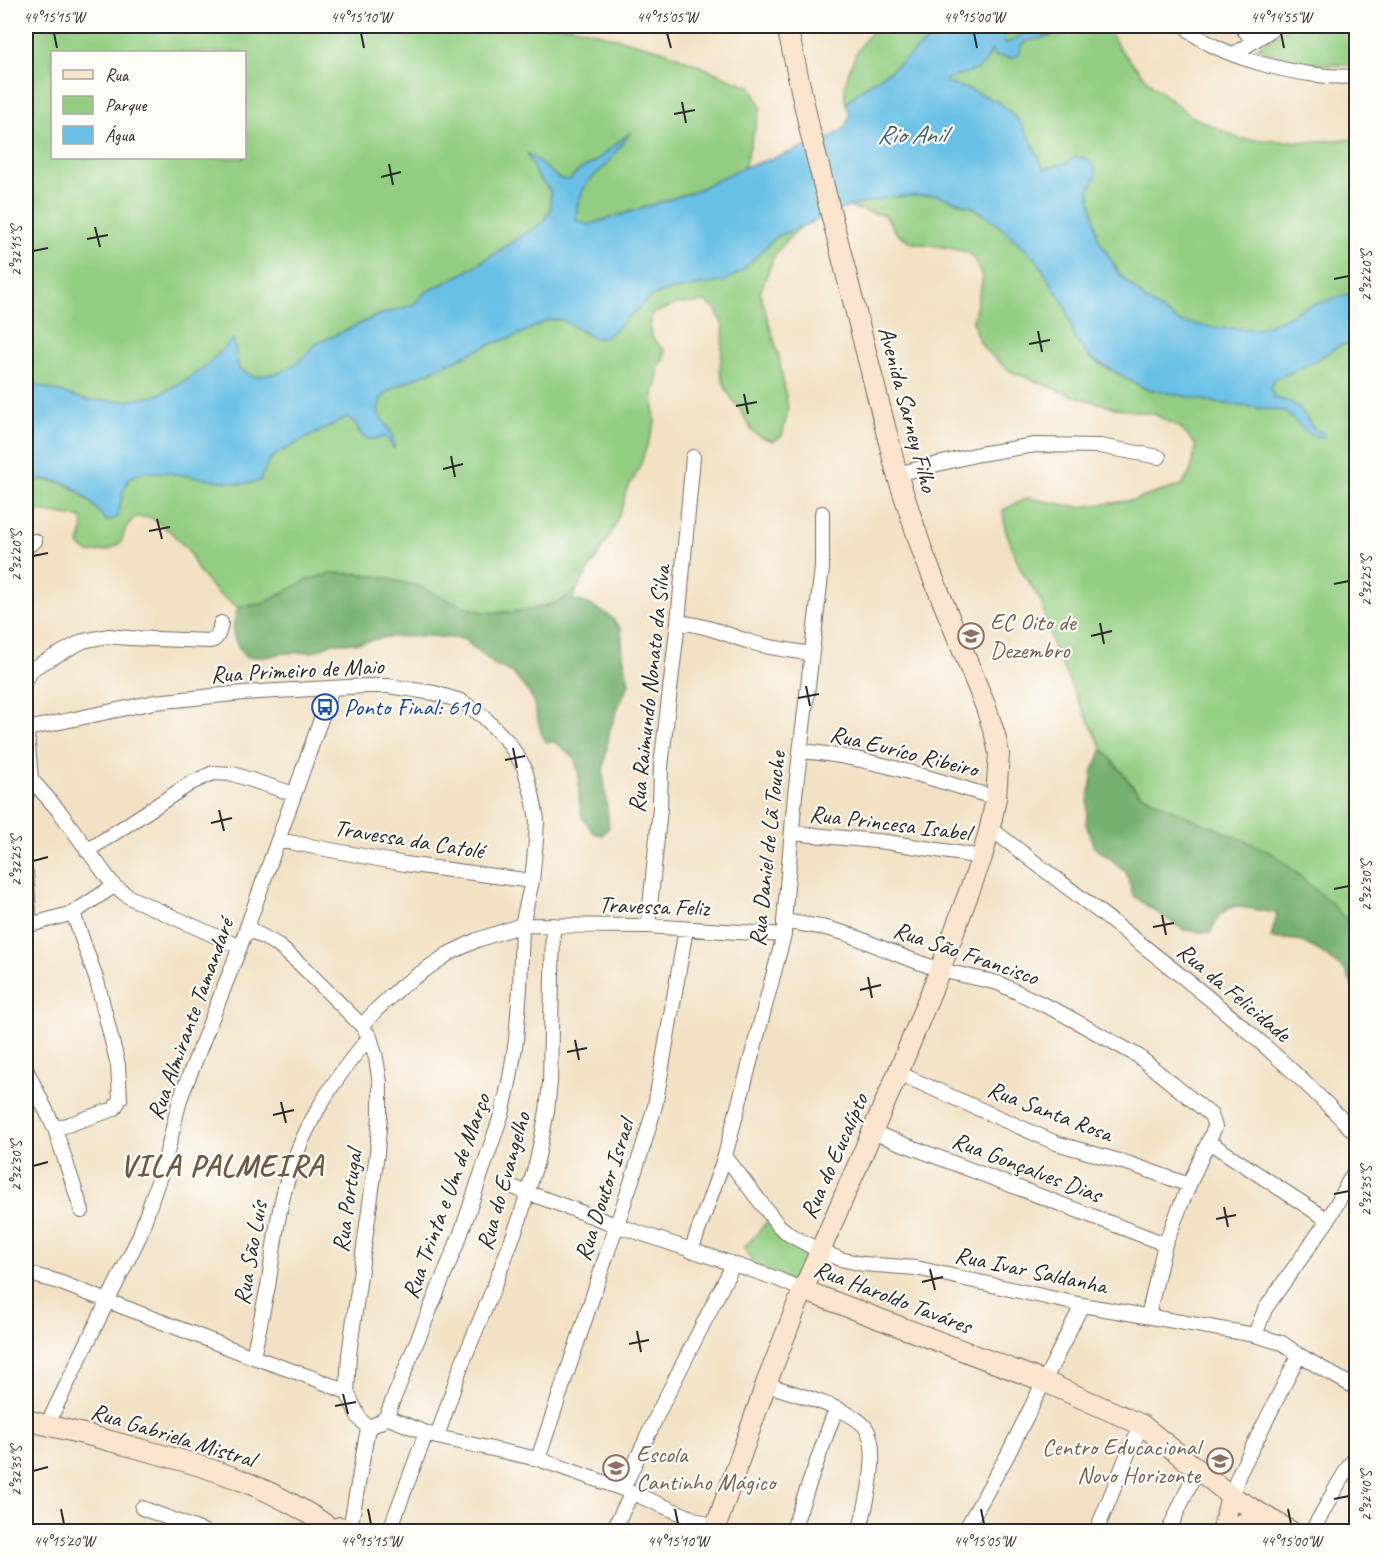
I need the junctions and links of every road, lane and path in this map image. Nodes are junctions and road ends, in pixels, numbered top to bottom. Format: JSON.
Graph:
{"nodes":[{"id":1,"x":787,"y":26,"type":"edge"},
{"id":2,"x":1185,"y":26,"type":"edge"},
{"id":3,"x":1241,"y":26,"type":"edge"},
{"id":4,"x":1277,"y":26,"type":"edge"},
{"id":5,"x":1253,"y":41,"type":"junction"},
{"id":6,"x":1234,"y":54,"type":"junction"},
{"id":7,"x":1356,"y":76,"type":"edge"},
{"id":8,"x":1159,"y":456,"type":"dead end"},
{"id":9,"x":693,"y":457,"type":"dead end"},
{"id":10,"x":897,"y":474,"type":"junction"},
{"id":11,"x":822,"y":513,"type":"dead end"},
{"id":12,"x":678,"y":622,"type":"junction"},
{"id":13,"x":221,"y":623,"type":"dead end"},
{"id":14,"x":810,"y":654,"type":"junction"},
{"id":15,"x":26,"y":678,"type":"edge"},
{"id":16,"x":332,"y":688,"type":"junction"},
{"id":17,"x":26,"y":726,"type":"edge"},
{"id":18,"x":800,"y":751,"type":"junction"},
{"id":19,"x":27,"y":753,"type":"edge"},
{"id":20,"x":31,"y":779,"type":"junction"},
{"id":21,"x":294,"y":794,"type":"junction"},
{"id":22,"x":26,"y":795,"type":"edge"},
{"id":23,"x":996,"y":798,"type":"junction"},
{"id":24,"x":990,"y":828,"type":"junction"},
{"id":25,"x":792,"y":833,"type":"junction"},
{"id":26,"x":278,"y":840,"type":"junction"},
{"id":27,"x":87,"y":851,"type":"junction"},
{"id":28,"x":982,"y":857,"type":"junction"},
{"id":29,"x":26,"y":872,"type":"edge"},
{"id":30,"x":532,"y":881,"type":"junction"},
{"id":31,"x":114,"y":886,"type":"junction"},
{"id":32,"x":73,"y":913,"type":"junction"},
{"id":33,"x":28,"y":925,"type":"edge"},
{"id":34,"x":522,"y":925,"type":"junction"},
{"id":35,"x":554,"y":926,"type":"junction"},
{"id":36,"x":648,"y":926,"type":"junction"},
{"id":37,"x":247,"y":928,"type":"junction"},
{"id":38,"x":784,"y":928,"type":"junction"},
{"id":39,"x":686,"y":929,"type":"junction"},
{"id":40,"x":240,"y":946,"type":"junction"},
{"id":41,"x":940,"y":970,"type":"junction"},
{"id":42,"x":366,"y":1031,"type":"junction"},
{"id":43,"x":26,"y":1068,"type":"edge"},
{"id":44,"x":898,"y":1073,"type":"junction"},
{"id":45,"x":55,"y":1129,"type":"junction"},
{"id":46,"x":872,"y":1132,"type":"junction"},
{"id":47,"x":1356,"y":1134,"type":"edge"},
{"id":48,"x":1209,"y":1142,"type":"junction"},
{"id":49,"x":725,"y":1156,"type":"junction"},
{"id":50,"x":1356,"y":1168,"type":"edge"},
{"id":51,"x":1189,"y":1185,"type":"junction"},
{"id":52,"x":521,"y":1190,"type":"junction"},
{"id":53,"x":82,"y":1211,"type":"dead end"},
{"id":54,"x":1328,"y":1220,"type":"junction"},
{"id":55,"x":616,"y":1225,"type":"junction"},
{"id":56,"x":1165,"y":1244,"type":"junction"},
{"id":57,"x":691,"y":1251,"type":"junction"},
{"id":58,"x":820,"y":1251,"type":"junction"},
{"id":59,"x":733,"y":1265,"type":"junction"},
{"id":60,"x":26,"y":1273,"type":"edge"},
{"id":61,"x":803,"y":1290,"type":"junction"},
{"id":62,"x":107,"y":1302,"type":"junction"},
{"id":63,"x":1082,"y":1305,"type":"junction"},
{"id":64,"x":1148,"y":1316,"type":"junction"},
{"id":65,"x":1255,"y":1335,"type":"junction"},
{"id":66,"x":1299,"y":1355,"type":"junction"},
{"id":67,"x":253,"y":1357,"type":"junction"},
{"id":68,"x":1356,"y":1371,"type":"edge"},
{"id":69,"x":1043,"y":1381,"type":"junction"},
{"id":70,"x":766,"y":1384,"type":"junction"},
{"id":71,"x":1353,"y":1385,"type":"edge"},
{"id":72,"x":346,"y":1392,"type":"junction"},
{"id":73,"x":836,"y":1408,"type":"junction"},
{"id":74,"x":386,"y":1418,"type":"junction"},
{"id":75,"x":26,"y":1420,"type":"edge"},
{"id":76,"x":47,"y":1425,"type":"junction"},
{"id":77,"x":1142,"y":1425,"type":"junction"},
{"id":78,"x":368,"y":1428,"type":"junction"},
{"id":79,"x":431,"y":1435,"type":"junction"},
{"id":80,"x":1356,"y":1456,"type":"edge"},
{"id":81,"x":538,"y":1459,"type":"junction"},
{"id":82,"x":1197,"y":1469,"type":"junction"},
{"id":83,"x":628,"y":1491,"type":"junction"},
{"id":84,"x":1231,"y":1496,"type":"junction"},
{"id":85,"x":142,"y":1508,"type":"dead end"},
{"id":86,"x":1283,"y":1527,"type":"edge"},
{"id":87,"x":342,"y":1530,"type":"edge"},
{"id":88,"x":718,"y":1530,"type":"edge"},
{"id":89,"x":205,"y":1532,"type":"edge"},
{"id":90,"x":389,"y":1532,"type":"edge"},
{"id":91,"x":612,"y":1532,"type":"edge"},
{"id":92,"x":792,"y":1532,"type":"edge"},
{"id":93,"x":859,"y":1532,"type":"edge"},
{"id":94,"x":964,"y":1532,"type":"edge"},
{"id":95,"x":1096,"y":1532,"type":"edge"},
{"id":96,"x":1168,"y":1532,"type":"edge"},
{"id":97,"x":1222,"y":1532,"type":"edge"},
{"id":98,"x":1230,"y":1532,"type":"edge"},
{"id":99,"x":1311,"y":1532,"type":"edge"}],
"edges":[{"from":1,"to":10,"type":"street","name":"Avenida Sarney Filho"},
{"from":2,"to":6,"type":"street"},
{"from":3,"to":5,"type":"street"},
{"from":4,"to":5,"type":"street"},
{"from":5,"to":6,"type":"street"},
{"from":6,"to":7,"type":"street"},
{"from":8,"to":10,"type":"street"},
{"from":9,"to":12,"type":"street","name":"Rua Raimundo Nonato da Silva"},
{"from":10,"to":23,"type":"street","name":"Avenida Sarney Filho"},
{"from":11,"to":14,"type":"street","name":"Rua Daniel de Lã Touche"},
{"from":12,"to":14,"type":"street"},
{"from":12,"to":36,"type":"street","name":"Rua Raimundo Nonato da Silva"},
{"from":13,"to":15,"type":"street"},
{"from":14,"to":18,"type":"street","name":"Rua Daniel de Lã Touche"},
{"from":16,"to":17,"type":"street","name":"Rua Primeiro de Maio"},
{"from":16,"to":21,"type":"street","name":"Rua Almirante Tamandaré"},
{"from":16,"to":30,"type":"street","name":"Rua Primeiro de Maio"},
{"from":17,"to":19,"type":"street"},
{"from":18,"to":23,"type":"street","name":"Rua Euríco Ribeiro"},
{"from":18,"to":25,"type":"street","name":"Rua Daniel de Lã Touche"},
{"from":19,"to":20,"type":"street"},
{"from":20,"to":22,"type":"street"},
{"from":20,"to":27,"type":"street"},
{"from":21,"to":26,"type":"street","name":"Rua Almirante Tamandaré"},
{"from":21,"to":27,"type":"street"},
{"from":23,"to":24,"type":"street","name":"Rua do Eucalípto"},
{"from":24,"to":28,"type":"street","name":"Rua do Eucalípto"},
{"from":24,"to":47,"type":"street","name":"Rua da Felicidade"},
{"from":25,"to":28,"type":"street","name":"Rua Princesa Isabel"},
{"from":25,"to":38,"type":"street","name":"Rua Daniel de Lã Touche"},
{"from":26,"to":30,"type":"street","name":"Travessa da Catolé"},
{"from":26,"to":37,"type":"street","name":"Rua Almirante Tamandaré"},
{"from":27,"to":31,"type":"street"},
{"from":28,"to":41,"type":"street","name":"Rua do Eucalípto"},
{"from":29,"to":33,"type":"street"},
{"from":30,"to":34,"type":"street","name":"Rua Primeiro de Maio"},
{"from":31,"to":32,"type":"street"},
{"from":31,"to":40,"type":"street"},
{"from":32,"to":33,"type":"street"},
{"from":32,"to":45,"type":"street"},
{"from":34,"to":35,"type":"street","name":"Travessa Feliz"},
{"from":34,"to":42,"type":"street","name":"Rua São Luís"},
{"from":34,"to":74,"type":"street","name":"Rua Trinta e Um de Março"},
{"from":35,"to":36,"type":"street","name":"Travessa Feliz"},
{"from":35,"to":52,"type":"street","name":"Rua do Evangelho"},
{"from":36,"to":39,"type":"street","name":"Travessa Feliz"},
{"from":37,"to":40,"type":"street","name":"Rua Almirante Tamandaré"},
{"from":37,"to":42,"type":"street"},
{"from":38,"to":39,"type":"street","name":"Travessa Feliz"},
{"from":38,"to":41,"type":"street","name":"Rua São Francisco"},
{"from":38,"to":49,"type":"street","name":"Rua Daniel de Lã Touche"},
{"from":39,"to":55,"type":"street","name":"Rua Doutor Israel"},
{"from":40,"to":62,"type":"street","name":"Rua Almirante Tamandaré"},
{"from":41,"to":44,"type":"street","name":"Rua do Eucalípto"},
{"from":41,"to":48,"type":"street","name":"Rua São Francisco"},
{"from":42,"to":67,"type":"street","name":"Rua São Luís"},
{"from":42,"to":72,"type":"street","name":"Rua Portugal"},
{"from":43,"to":45,"type":"street"},
{"from":44,"to":46,"type":"street","name":"Rua do Eucalípto"},
{"from":44,"to":51,"type":"street","name":"Rua Santa Rosa"},
{"from":45,"to":53,"type":"street"},
{"from":46,"to":56,"type":"street","name":"Rua Gonçalves Dias"},
{"from":46,"to":58,"type":"street","name":"Rua do Eucalípto"},
{"from":48,"to":51,"type":"street"},
{"from":48,"to":54,"type":"street"},
{"from":49,"to":57,"type":"street","name":"Rua Daniel de Lã Touche"},
{"from":49,"to":58,"type":"street","name":"Rua Ivar Saldanha"},
{"from":50,"to":54,"type":"street"},
{"from":51,"to":56,"type":"street"},
{"from":52,"to":55,"type":"street","name":"Rua Haroldo Taváres"},
{"from":52,"to":79,"type":"street","name":"Rua do Evangelho"},
{"from":54,"to":65,"type":"street"},
{"from":55,"to":57,"type":"street","name":"Rua Haroldo Taváres"},
{"from":55,"to":81,"type":"street","name":"Rua Doutor Israel"},
{"from":56,"to":64,"type":"street"},
{"from":57,"to":59,"type":"street","name":"Rua Haroldo Taváres"},
{"from":58,"to":61,"type":"street","name":"Rua do Eucalípto"},
{"from":58,"to":63,"type":"street","name":"Rua Ivar Saldanha"},
{"from":59,"to":61,"type":"street","name":"Rua Haroldo Taváres"},
{"from":59,"to":83,"type":"street"},
{"from":60,"to":62,"type":"street"},
{"from":61,"to":69,"type":"street","name":"Rua Haroldo Taváres"},
{"from":61,"to":70,"type":"street","name":"Rua do Eucalípto"},
{"from":62,"to":67,"type":"street"},
{"from":62,"to":76,"type":"street","name":"Rua Almirante Tamandaré"},
{"from":63,"to":64,"type":"street","name":"Rua Ivar Saldanha"},
{"from":63,"to":69,"type":"street"},
{"from":64,"to":65,"type":"street","name":"Rua Ivar Saldanha"},
{"from":65,"to":66,"type":"street","name":"Rua Ivar Saldanha"},
{"from":66,"to":71,"type":"street","name":"Rua Ivar Saldanha"},
{"from":66,"to":84,"type":"street"},
{"from":67,"to":72,"type":"street"},
{"from":68,"to":71,"type":"street"},
{"from":69,"to":77,"type":"street","name":"Rua Haroldo Taváres"},
{"from":69,"to":94,"type":"street"},
{"from":70,"to":73,"type":"street"},
{"from":70,"to":88,"type":"street","name":"Rua do Eucalípto"},
{"from":72,"to":78,"type":"street"},
{"from":73,"to":92,"type":"street"},
{"from":73,"to":93,"type":"street"},
{"from":74,"to":78,"type":"street"},
{"from":74,"to":79,"type":"street"},
{"from":75,"to":76,"type":"street","name":"Rua Gabriela Mistral"},
{"from":76,"to":87,"type":"street","name":"Rua Gabriela Mistral"},
{"from":77,"to":82,"type":"street","name":"Rua Haroldo Taváres"},
{"from":77,"to":95,"type":"street"},
{"from":78,"to":87,"type":"street"},
{"from":79,"to":81,"type":"street"},
{"from":79,"to":90,"type":"street","name":"Rua do Evangelho"},
{"from":80,"to":99,"type":"street"},
{"from":81,"to":83,"type":"street"},
{"from":82,"to":84,"type":"street","name":"Rua Haroldo Taváres"},
{"from":82,"to":96,"type":"street"},
{"from":83,"to":88,"type":"street"},
{"from":83,"to":91,"type":"street"},
{"from":84,"to":86,"type":"street","name":"Rua Haroldo Taváres"},
{"from":84,"to":97,"type":"street"},
{"from":85,"to":89,"type":"street"},
{"from":86,"to":98,"type":"street"}]}
